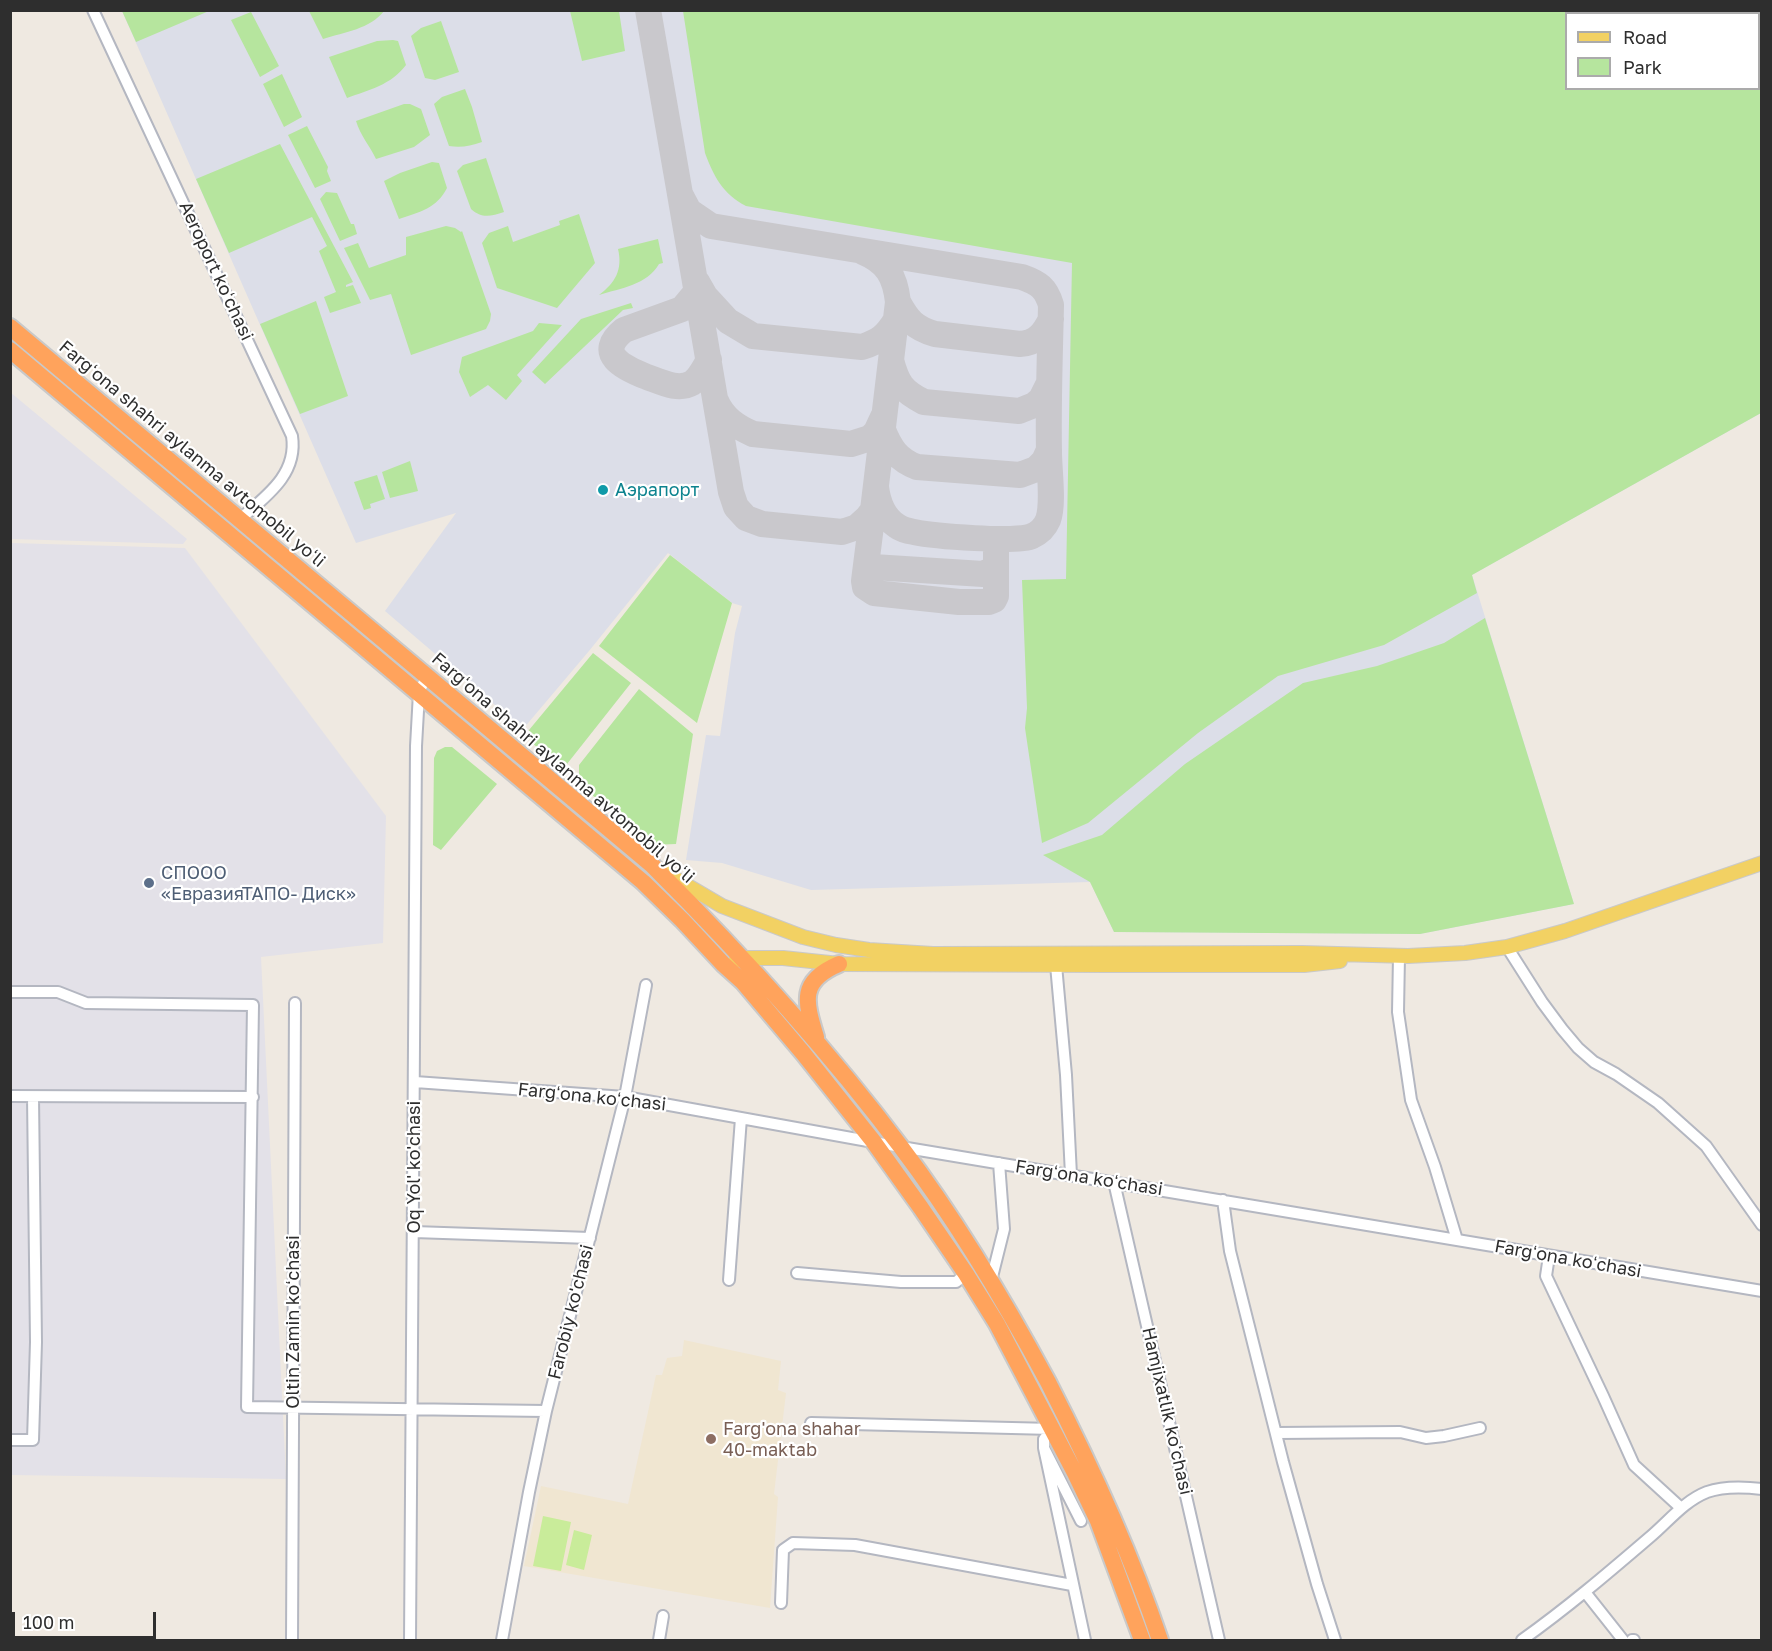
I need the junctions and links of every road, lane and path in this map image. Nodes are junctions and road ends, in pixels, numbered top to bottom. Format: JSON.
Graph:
{"nodes":[{"id":1,"x":93,"y":10,"type":"edge"},
{"id":2,"x":10,"y":327,"type":"edge"},
{"id":3,"x":10,"y":350,"type":"edge"},
{"id":4,"x":239,"y":520,"type":"junction"},
{"id":5,"x":426,"y":677,"type":"junction"},
{"id":6,"x":419,"y":693,"type":"junction"},
{"id":7,"x":1761,"y":863,"type":"edge"},
{"id":8,"x":652,"y":865,"type":"junction"},
{"id":9,"x":1507,"y":947,"type":"junction"},
{"id":10,"x":1399,"y":956,"type":"junction"},
{"id":11,"x":742,"y":958,"type":"junction"},
{"id":12,"x":723,"y":964,"type":"junction"},
{"id":13,"x":839,"y":964,"type":"junction"},
{"id":14,"x":1056,"y":965,"type":"junction"},
{"id":15,"x":646,"y":985,"type":"dead end"},
{"id":16,"x":10,"y":992,"type":"edge"},
{"id":17,"x":295,"y":1003,"type":"dead end"},
{"id":18,"x":818,"y":1043,"type":"junction"},
{"id":19,"x":415,"y":1082,"type":"junction"},
{"id":20,"x":10,"y":1096,"type":"edge"},
{"id":21,"x":33,"y":1097,"type":"junction"},
{"id":22,"x":253,"y":1097,"type":"junction"},
{"id":23,"x":625,"y":1097,"type":"junction"},
{"id":24,"x":741,"y":1118,"type":"junction"},
{"id":25,"x":873,"y":1141,"type":"junction"},
{"id":26,"x":901,"y":1147,"type":"junction"},
{"id":27,"x":999,"y":1163,"type":"junction"},
{"id":28,"x":1071,"y":1175,"type":"junction"},
{"id":29,"x":1114,"y":1182,"type":"junction"},
{"id":30,"x":1223,"y":1200,"type":"junction"},
{"id":31,"x":1761,"y":1225,"type":"edge"},
{"id":32,"x":414,"y":1232,"type":"junction"},
{"id":33,"x":590,"y":1238,"type":"junction"},
{"id":34,"x":1457,"y":1240,"type":"junction"},
{"id":35,"x":1549,"y":1256,"type":"junction"},
{"id":36,"x":797,"y":1273,"type":"dead end"},
{"id":37,"x":966,"y":1274,"type":"junction"},
{"id":38,"x":729,"y":1280,"type":"dead end"},
{"id":39,"x":991,"y":1281,"type":"junction"},
{"id":40,"x":1761,"y":1291,"type":"edge"},
{"id":41,"x":293,"y":1408,"type":"junction"},
{"id":42,"x":413,"y":1409,"type":"junction"},
{"id":43,"x":546,"y":1411,"type":"junction"},
{"id":44,"x":811,"y":1423,"type":"dead end"},
{"id":45,"x":1480,"y":1428,"type":"dead end"},
{"id":46,"x":1052,"y":1429,"type":"junction"},
{"id":47,"x":1277,"y":1433,"type":"junction"},
{"id":48,"x":10,"y":1440,"type":"edge"},
{"id":49,"x":1044,"y":1448,"type":"junction"},
{"id":50,"x":1761,"y":1489,"type":"edge"},
{"id":51,"x":1681,"y":1508,"type":"junction"},
{"id":52,"x":1081,"y":1521,"type":"dead end"},
{"id":53,"x":1072,"y":1585,"type":"junction"},
{"id":54,"x":1585,"y":1592,"type":"junction"},
{"id":55,"x":782,"y":1603,"type":"dead end"},
{"id":56,"x":663,"y":1616,"type":"dead end"},
{"id":57,"x":292,"y":1641,"type":"edge"},
{"id":58,"x":410,"y":1641,"type":"edge"},
{"id":59,"x":502,"y":1641,"type":"edge"},
{"id":60,"x":659,"y":1641,"type":"edge"},
{"id":61,"x":1085,"y":1641,"type":"edge"},
{"id":62,"x":1142,"y":1641,"type":"edge"},
{"id":63,"x":1160,"y":1641,"type":"edge"},
{"id":64,"x":1219,"y":1641,"type":"edge"},
{"id":65,"x":1335,"y":1641,"type":"edge"},
{"id":66,"x":1522,"y":1641,"type":"edge"},
{"id":67,"x":1623,"y":1641,"type":"edge"}],
"edges":[{"from":1,"to":4,"type":"street","name":"Aeroport koʻchasi"},
{"from":2,"to":4,"type":"highway","name":"Fargʻona shahri aylanma avtomobil yoʻli"},
{"from":3,"to":6,"type":"highway","name":"Fargʻona shahri aylanma avtomobil yoʻli"},
{"from":4,"to":5,"type":"highway","name":"Fargʻona shahri aylanma avtomobil yoʻli"},
{"from":5,"to":6,"type":"street"},
{"from":5,"to":8,"type":"highway","name":"Fargʻona shahri aylanma avtomobil yoʻli"},
{"from":6,"to":12,"type":"highway","name":"Fargʻona shahri aylanma avtomobil yoʻli"},
{"from":6,"to":19,"type":"street","name":"Oq Yol' ko'chasi"},
{"from":7,"to":9,"type":"main road"},
{"from":8,"to":10,"type":"main road"},
{"from":8,"to":11,"type":"highway","name":"Fargʻona shahri aylanma avtomobil yoʻli"},
{"from":9,"to":10,"type":"main road"},
{"from":9,"to":31,"type":"street"},
{"from":10,"to":14,"type":"main road"},
{"from":10,"to":34,"type":"street"},
{"from":11,"to":12,"type":"main road"},
{"from":11,"to":13,"type":"main road"},
{"from":11,"to":18,"type":"highway","name":"Fargʻona shahri aylanma avtomobil yoʻli"},
{"from":12,"to":25,"type":"highway","name":"Fargʻona shahri aylanma avtomobil yoʻli"},
{"from":13,"to":14,"type":"main road"},
{"from":13,"to":18,"type":"highway"},
{"from":14,"to":28,"type":"street"},
{"from":15,"to":23,"type":"street","name":"Farobiy ko'chasi"},
{"from":16,"to":22,"type":"street"},
{"from":17,"to":41,"type":"street","name":"Oltin Zamin koʻchasi"},
{"from":18,"to":26,"type":"highway","name":"Fargʻona shahri aylanma avtomobil yoʻli"},
{"from":19,"to":23,"type":"street","name":"Fargʻona koʻchasi"},
{"from":19,"to":32,"type":"street","name":"Oq Yol' ko'chasi"},
{"from":20,"to":21,"type":"street"},
{"from":21,"to":22,"type":"street"},
{"from":21,"to":48,"type":"street"},
{"from":22,"to":41,"type":"street"},
{"from":23,"to":24,"type":"street","name":"Fargʻona koʻchasi"},
{"from":23,"to":33,"type":"street","name":"Farobiy ko'chasi"},
{"from":24,"to":25,"type":"street","name":"Fargʻona koʻchasi"},
{"from":24,"to":38,"type":"street"},
{"from":25,"to":26,"type":"street","name":"Fargʻona koʻchasi"},
{"from":25,"to":37,"type":"highway","name":"Fargʻona shahri aylanma avtomobil yoʻli"},
{"from":26,"to":27,"type":"street","name":"Fargʻona koʻchasi"},
{"from":26,"to":39,"type":"highway","name":"Fargʻona shahri aylanma avtomobil yoʻli"},
{"from":27,"to":28,"type":"street","name":"Fargʻona koʻchasi"},
{"from":27,"to":39,"type":"street"},
{"from":28,"to":29,"type":"street","name":"Fargʻona koʻchasi"},
{"from":29,"to":30,"type":"street","name":"Fargʻona koʻchasi"},
{"from":29,"to":64,"type":"street","name":"Hamjixatlik koʻchasi"},
{"from":30,"to":34,"type":"street","name":"Fargʻona koʻchasi"},
{"from":30,"to":47,"type":"street"},
{"from":32,"to":33,"type":"street"},
{"from":32,"to":42,"type":"street","name":"Oq Yol' ko'chasi"},
{"from":33,"to":43,"type":"street","name":"Farobiy ko'chasi"},
{"from":34,"to":35,"type":"street","name":"Fargʻona koʻchasi"},
{"from":35,"to":40,"type":"street","name":"Fargʻona koʻchasi"},
{"from":35,"to":51,"type":"street"},
{"from":36,"to":37,"type":"street"},
{"from":37,"to":46,"type":"highway","name":"Fargʻona shahri aylanma avtomobil yoʻli"},
{"from":39,"to":63,"type":"highway","name":"Fargʻona shahri aylanma avtomobil yoʻli"},
{"from":41,"to":42,"type":"street"},
{"from":41,"to":57,"type":"street","name":"Oltin Zamin koʻchasi"},
{"from":42,"to":43,"type":"street"},
{"from":42,"to":58,"type":"street","name":"Oq Yol' ko'chasi"},
{"from":43,"to":59,"type":"street","name":"Farobiy ko'chasi"},
{"from":44,"to":46,"type":"street"},
{"from":45,"to":47,"type":"street"},
{"from":46,"to":49,"type":"street"},
{"from":46,"to":62,"type":"highway","name":"Fargʻona shahri aylanma avtomobil yoʻli"},
{"from":47,"to":65,"type":"street"},
{"from":49,"to":52,"type":"street"},
{"from":49,"to":53,"type":"street"},
{"from":50,"to":51,"type":"street"},
{"from":51,"to":54,"type":"street"},
{"from":53,"to":55,"type":"street"},
{"from":53,"to":61,"type":"street"},
{"from":54,"to":66,"type":"street"},
{"from":54,"to":67,"type":"street"},
{"from":56,"to":60,"type":"street"}]}
